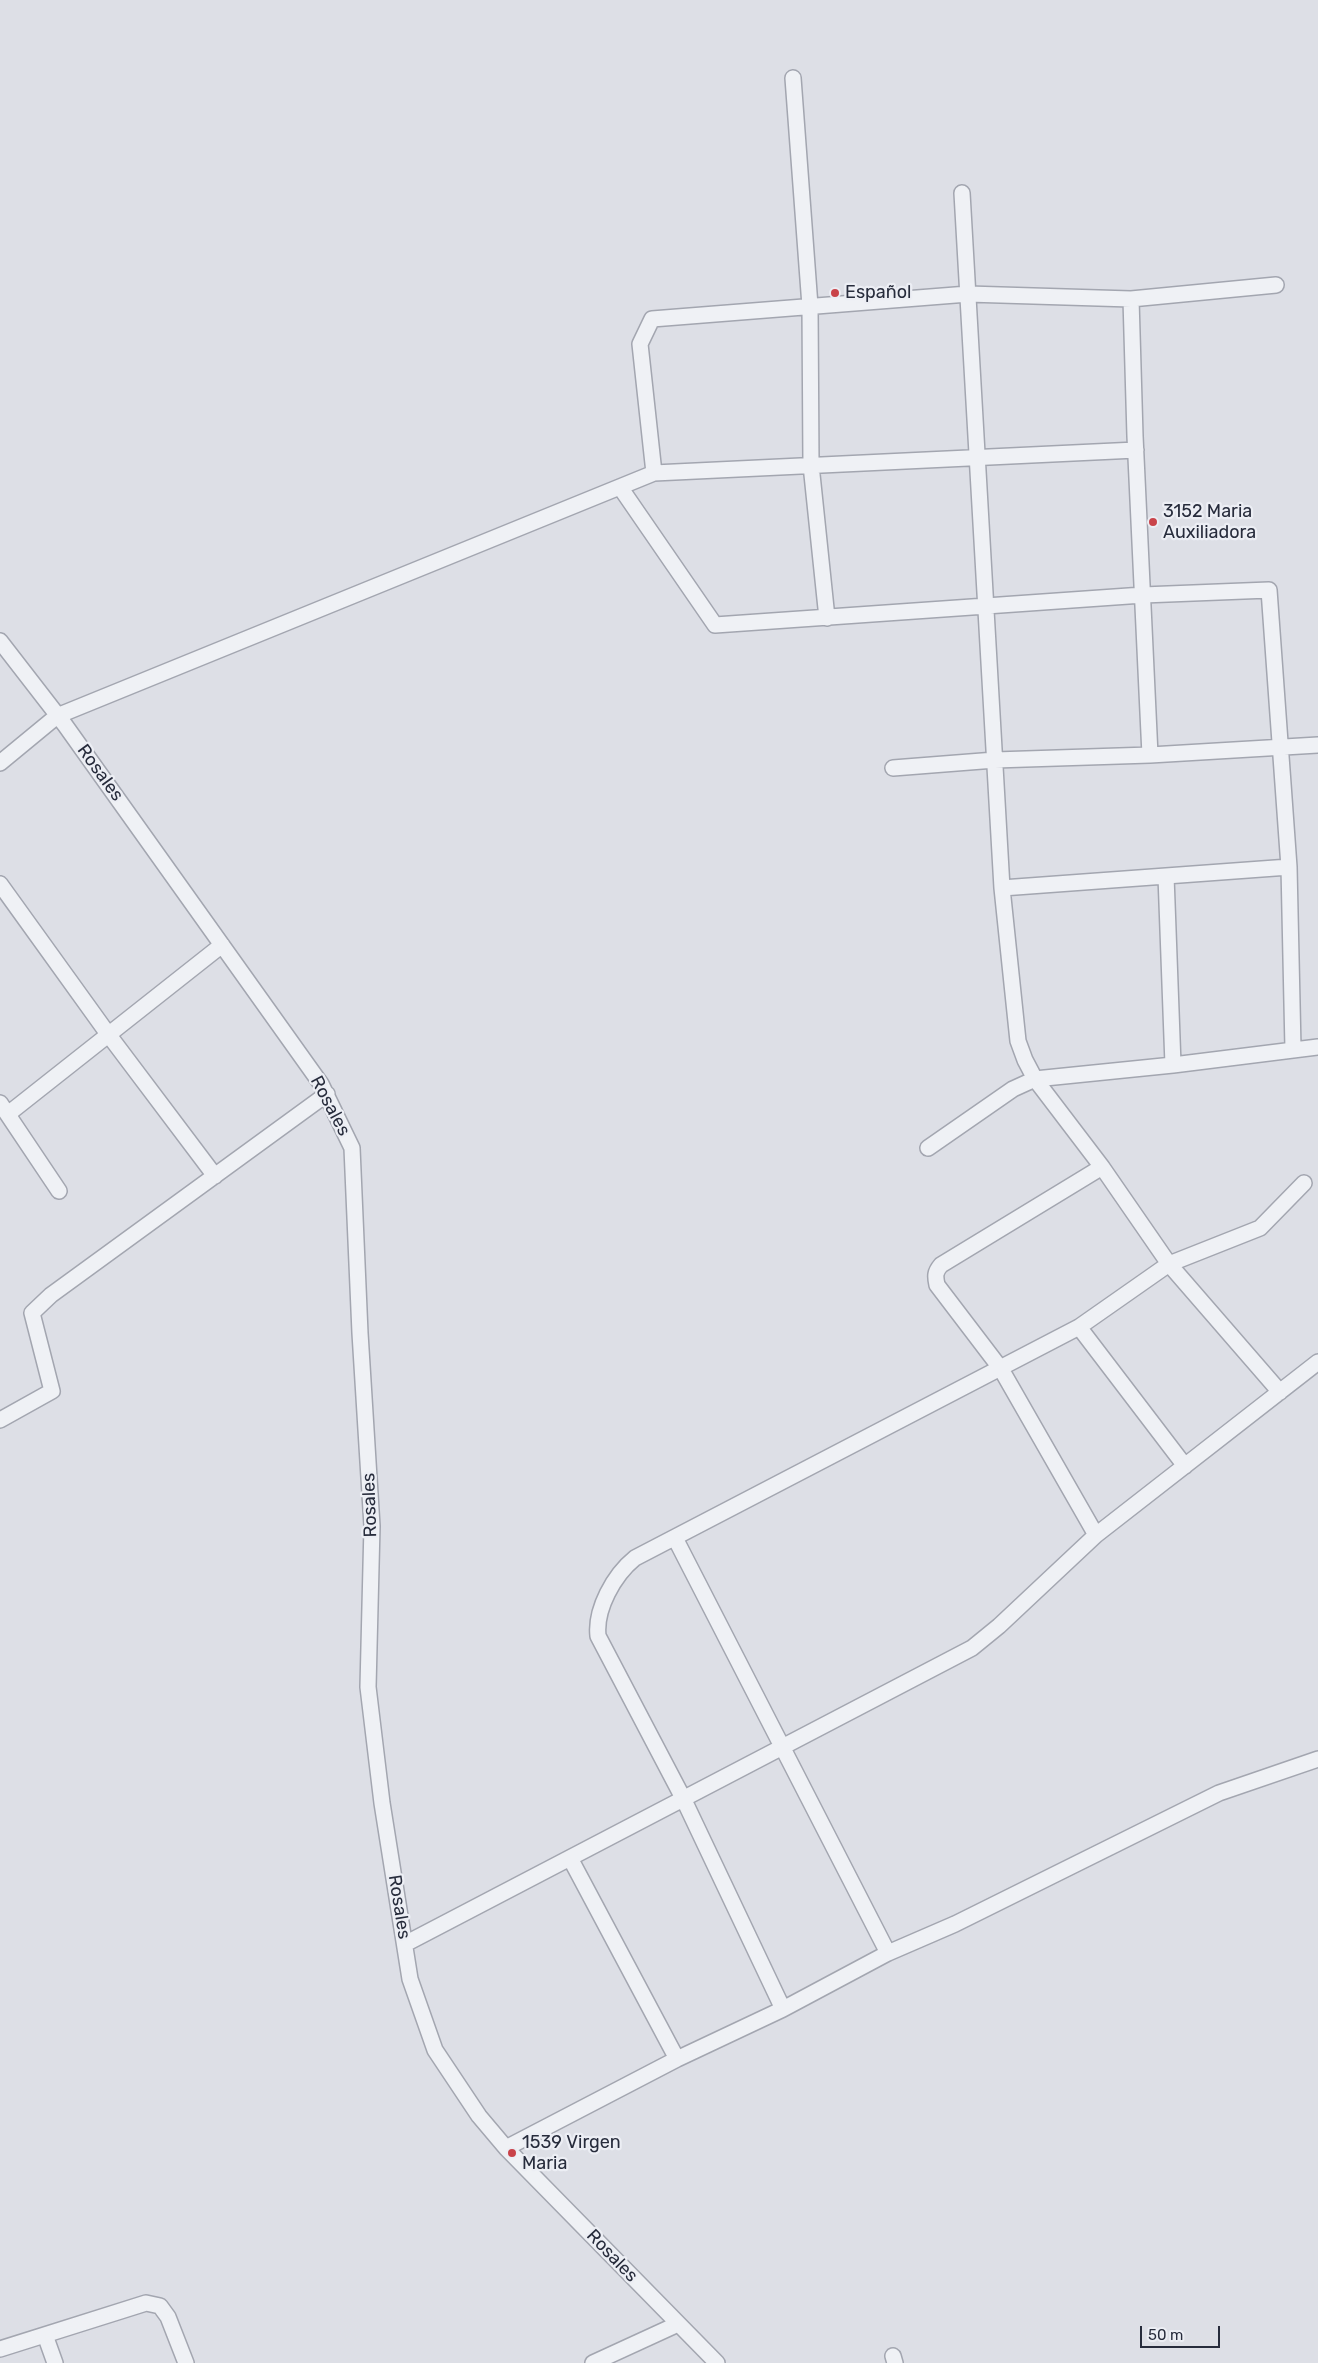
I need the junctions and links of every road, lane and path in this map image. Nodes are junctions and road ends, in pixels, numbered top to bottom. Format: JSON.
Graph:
{"nodes":[{"id":1,"x":793,"y":78,"type":"dead end"},
{"id":2,"x":962,"y":193,"type":"dead end"},
{"id":3,"x":1276,"y":285,"type":"dead end"},
{"id":4,"x":968,"y":294,"type":"junction"},
{"id":5,"x":1131,"y":299,"type":"junction"},
{"id":6,"x":810,"y":306,"type":"junction"},
{"id":7,"x":1136,"y":450,"type":"junction"},
{"id":8,"x":977,"y":456,"type":"junction"},
{"id":9,"x":812,"y":465,"type":"junction"},
{"id":10,"x":654,"y":474,"type":"junction"},
{"id":11,"x":620,"y":487,"type":"junction"},
{"id":12,"x":1142,"y":595,"type":"junction"},
{"id":13,"x":986,"y":608,"type":"junction"},
{"id":14,"x":827,"y":618,"type":"junction"},
{"id":15,"x":0,"y":642,"type":"edge"},
{"id":16,"x":58,"y":716,"type":"junction"},
{"id":17,"x":1318,"y":745,"type":"edge"},
{"id":18,"x":1280,"y":747,"type":"junction"},
{"id":19,"x":1150,"y":755,"type":"junction"},
{"id":20,"x":995,"y":760,"type":"junction"},
{"id":21,"x":0,"y":764,"type":"edge"},
{"id":22,"x":893,"y":768,"type":"dead end"},
{"id":23,"x":1288,"y":867,"type":"junction"},
{"id":24,"x":1166,"y":876,"type":"junction"},
{"id":25,"x":0,"y":884,"type":"edge"},
{"id":26,"x":1002,"y":888,"type":"junction"},
{"id":27,"x":222,"y":945,"type":"junction"},
{"id":28,"x":108,"y":1034,"type":"junction"},
{"id":29,"x":1318,"y":1047,"type":"edge"},
{"id":30,"x":1293,"y":1049,"type":"junction"},
{"id":31,"x":1173,"y":1065,"type":"junction"},
{"id":32,"x":1035,"y":1079,"type":"junction"},
{"id":33,"x":327,"y":1094,"type":"junction"},
{"id":34,"x":4,"y":1108,"type":"edge"},
{"id":35,"x":928,"y":1148,"type":"dead end"},
{"id":36,"x":1102,"y":1167,"type":"junction"},
{"id":37,"x":215,"y":1176,"type":"junction"},
{"id":38,"x":1304,"y":1183,"type":"dead end"},
{"id":39,"x":59,"y":1191,"type":"dead end"},
{"id":40,"x":1170,"y":1264,"type":"junction"},
{"id":41,"x":1079,"y":1327,"type":"junction"},
{"id":42,"x":1318,"y":1362,"type":"edge"},
{"id":43,"x":1001,"y":1369,"type":"junction"},
{"id":44,"x":1280,"y":1392,"type":"junction"},
{"id":45,"x":0,"y":1420,"type":"edge"},
{"id":46,"x":1185,"y":1466,"type":"junction"},
{"id":47,"x":1096,"y":1535,"type":"junction"},
{"id":48,"x":675,"y":1538,"type":"junction"},
{"id":49,"x":782,"y":1747,"type":"junction"},
{"id":50,"x":1318,"y":1759,"type":"edge"},
{"id":51,"x":684,"y":1798,"type":"junction"},
{"id":52,"x":570,"y":1858,"type":"junction"},
{"id":53,"x":404,"y":1944,"type":"junction"},
{"id":54,"x":888,"y":1953,"type":"junction"},
{"id":55,"x":783,"y":2009,"type":"junction"},
{"id":56,"x":677,"y":2059,"type":"junction"},
{"id":57,"x":506,"y":2148,"type":"junction"},
{"id":58,"x":678,"y":2324,"type":"junction"},
{"id":59,"x":45,"y":2335,"type":"junction"},
{"id":60,"x":0,"y":2349,"type":"edge"},
{"id":61,"x":55,"y":2363,"type":"edge"},
{"id":62,"x":186,"y":2363,"type":"edge"},
{"id":63,"x":593,"y":2363,"type":"edge"},
{"id":64,"x":717,"y":2363,"type":"edge"}],
"edges":[{"from":1,"to":6,"type":"street"},
{"from":2,"to":4,"type":"street"},
{"from":3,"to":5,"type":"street"},
{"from":4,"to":5,"type":"street"},
{"from":4,"to":6,"type":"street"},
{"from":4,"to":8,"type":"street"},
{"from":5,"to":7,"type":"street"},
{"from":6,"to":9,"type":"street"},
{"from":6,"to":10,"type":"street"},
{"from":7,"to":8,"type":"street"},
{"from":7,"to":12,"type":"street"},
{"from":8,"to":9,"type":"street"},
{"from":8,"to":13,"type":"street"},
{"from":9,"to":10,"type":"street"},
{"from":9,"to":14,"type":"street"},
{"from":10,"to":11,"type":"street"},
{"from":11,"to":14,"type":"street"},
{"from":11,"to":16,"type":"street"},
{"from":12,"to":13,"type":"street"},
{"from":12,"to":18,"type":"street"},
{"from":12,"to":19,"type":"street"},
{"from":13,"to":14,"type":"street"},
{"from":13,"to":20,"type":"street"},
{"from":15,"to":16,"type":"street","name":"Rosales"},
{"from":16,"to":21,"type":"street"},
{"from":16,"to":27,"type":"street","name":"Rosales"},
{"from":17,"to":18,"type":"street"},
{"from":18,"to":19,"type":"street"},
{"from":18,"to":23,"type":"street"},
{"from":19,"to":20,"type":"street"},
{"from":20,"to":22,"type":"street"},
{"from":20,"to":26,"type":"street"},
{"from":23,"to":24,"type":"street"},
{"from":23,"to":30,"type":"street"},
{"from":24,"to":26,"type":"street"},
{"from":24,"to":31,"type":"street"},
{"from":25,"to":28,"type":"street"},
{"from":26,"to":32,"type":"street"},
{"from":27,"to":28,"type":"street"},
{"from":27,"to":33,"type":"street","name":"Rosales"},
{"from":28,"to":34,"type":"street"},
{"from":28,"to":37,"type":"street"},
{"from":29,"to":30,"type":"street"},
{"from":30,"to":31,"type":"street"},
{"from":31,"to":32,"type":"street"},
{"from":32,"to":35,"type":"street"},
{"from":32,"to":36,"type":"street"},
{"from":33,"to":37,"type":"street"},
{"from":33,"to":53,"type":"street","name":"Rosales"},
{"from":34,"to":39,"type":"street"},
{"from":36,"to":40,"type":"street"},
{"from":36,"to":43,"type":"street"},
{"from":37,"to":45,"type":"street"},
{"from":38,"to":40,"type":"street"},
{"from":40,"to":41,"type":"street"},
{"from":40,"to":44,"type":"street"},
{"from":41,"to":43,"type":"street"},
{"from":41,"to":46,"type":"street"},
{"from":42,"to":44,"type":"street"},
{"from":43,"to":47,"type":"street"},
{"from":43,"to":48,"type":"street"},
{"from":44,"to":46,"type":"street"},
{"from":46,"to":47,"type":"street"},
{"from":47,"to":49,"type":"street"},
{"from":48,"to":49,"type":"street"},
{"from":48,"to":51,"type":"street"},
{"from":49,"to":51,"type":"street"},
{"from":49,"to":54,"type":"street"},
{"from":50,"to":54,"type":"street"},
{"from":51,"to":52,"type":"street"},
{"from":51,"to":55,"type":"street"},
{"from":52,"to":53,"type":"street"},
{"from":52,"to":56,"type":"street"},
{"from":53,"to":57,"type":"street","name":"Rosales"},
{"from":54,"to":55,"type":"street"},
{"from":55,"to":56,"type":"street"},
{"from":56,"to":57,"type":"street"},
{"from":57,"to":58,"type":"street","name":"Rosales"},
{"from":58,"to":63,"type":"street"},
{"from":58,"to":64,"type":"street","name":"Rosales"},
{"from":59,"to":60,"type":"street"},
{"from":59,"to":61,"type":"street"},
{"from":59,"to":62,"type":"street"}]}
